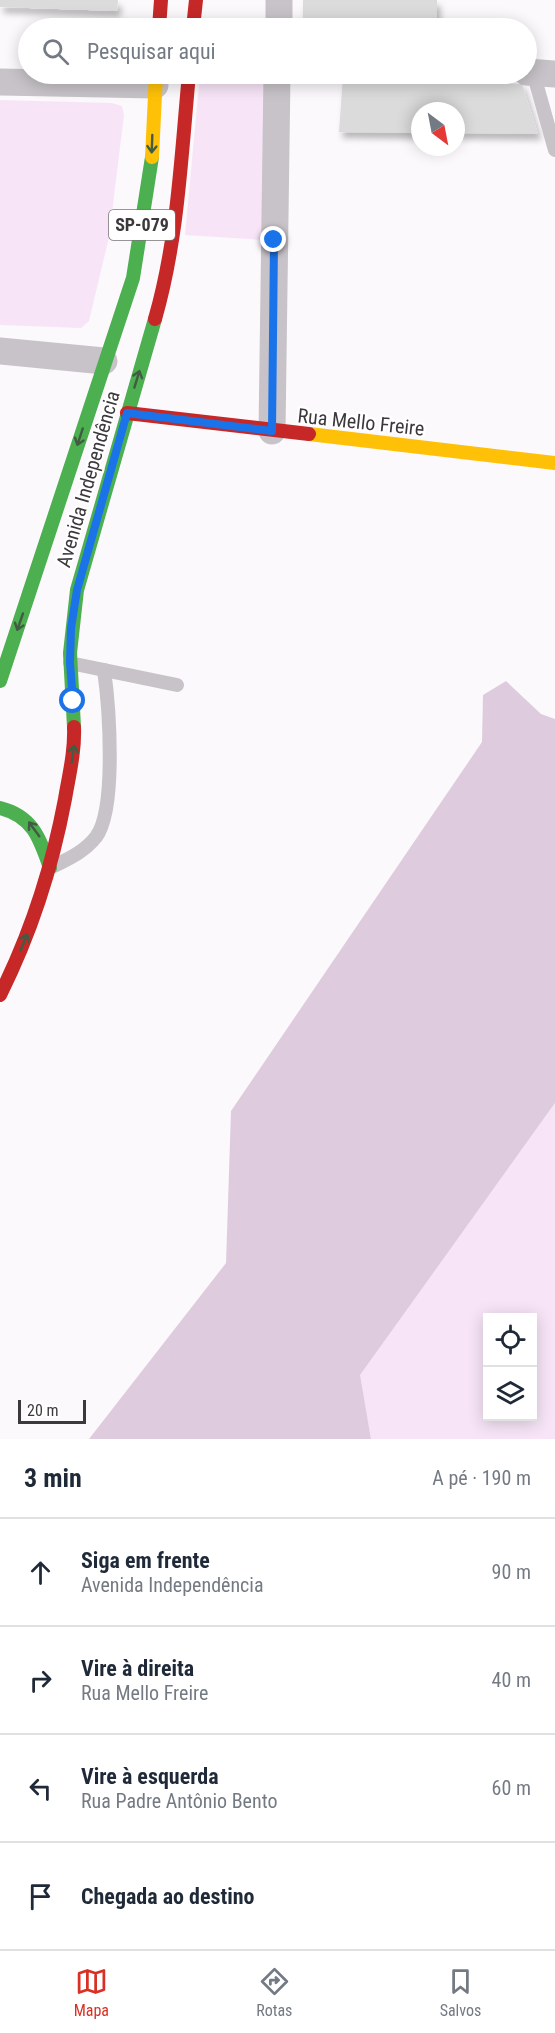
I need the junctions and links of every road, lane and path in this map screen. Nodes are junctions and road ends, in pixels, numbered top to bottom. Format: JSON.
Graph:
{"nodes":[{"id":1,"x":161,"y":0,"type":"edge"},
{"id":2,"x":196,"y":0,"type":"edge"},
{"id":3,"x":279,"y":0,"type":"edge"},
{"id":4,"x":160,"y":18,"type":"edge"},
{"id":5,"x":194,"y":18,"type":"edge"},
{"id":6,"x":279,"y":18,"type":"edge"},
{"id":7,"x":538,"y":73,"type":"edge"},
{"id":8,"x":0,"y":82,"type":"edge"},
{"id":9,"x":18,"y":82,"type":"edge"},
{"id":10,"x":76,"y":84,"type":"edge"},
{"id":11,"x":119,"y":84,"type":"edge"},
{"id":12,"x":154,"y":84,"type":"edge"},
{"id":13,"x":188,"y":84,"type":"edge"},
{"id":14,"x":277,"y":84,"type":"edge"},
{"id":15,"x":555,"y":150,"type":"edge"},
{"id":16,"x":0,"y":351,"type":"edge"},
{"id":17,"x":104,"y":361,"type":"junction"},
{"id":18,"x":127,"y":413,"type":"junction"},
{"id":19,"x":272,"y":431,"type":"junction"},
{"id":20,"x":555,"y":463,"type":"edge"},
{"id":21,"x":70,"y":663,"type":"junction"},
{"id":22,"x":104,"y":670,"type":"junction"},
{"id":23,"x":0,"y":681,"type":"edge"},
{"id":24,"x":177,"y":685,"type":"dead end"},
{"id":25,"x":0,"y":808,"type":"edge"},
{"id":26,"x":50,"y":868,"type":"junction"},
{"id":27,"x":0,"y":995,"type":"edge"}],
"edges":[{"from":1,"to":4,"type":"main road"},
{"from":2,"to":5,"type":"main road"},
{"from":3,"to":6,"type":"street"},
{"from":7,"to":15,"type":"lane"},
{"from":8,"to":9,"type":"street"},
{"from":10,"to":11,"type":"street"},
{"from":12,"to":17,"type":"main road","name":"Avenida Independência","number":"SP-079","one_way":true},
{"from":18,"to":13,"type":"main road","name":"Avenida Independência","number":"SP-079","one_way":true},
{"from":14,"to":19,"type":"street"},
{"from":16,"to":17,"type":"street"},
{"from":17,"to":23,"type":"main road","name":"Avenida Independência","number":"SP-079","one_way":true},
{"from":18,"to":19,"type":"main road","name":"Rua Mello Freire"},
{"from":18,"to":21,"type":"main road","name":"Avenida Independência","number":"SP-079"},
{"from":19,"to":20,"type":"main road","name":"Rua Mello Freire"},
{"from":21,"to":22,"type":"lane"},
{"from":26,"to":21,"type":"main road","name":"Avenida Independência","number":"SP-079","one_way":true},
{"from":22,"to":24,"type":"lane"},
{"from":22,"to":26,"type":"lane"},
{"from":26,"to":25,"type":"main road","one_way":true},
{"from":27,"to":26,"type":"main road","name":"Avenida Independência","number":"SP-079","one_way":true}]}
